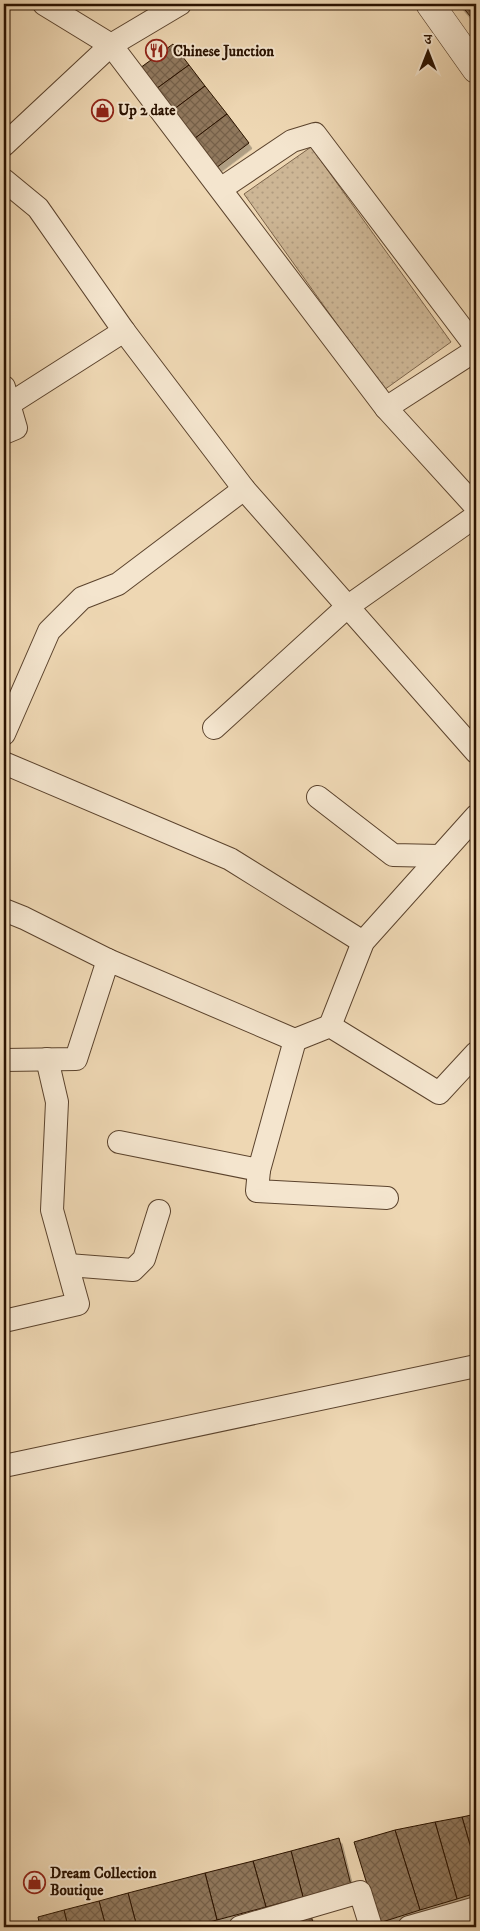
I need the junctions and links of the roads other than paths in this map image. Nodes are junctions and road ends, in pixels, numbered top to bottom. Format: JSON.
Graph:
{"nodes":[{"id":1,"x":44,"y":4,"type":"edge"},
{"id":2,"x":180,"y":4,"type":"edge"},
{"id":3,"x":430,"y":4,"type":"edge"},
{"id":4,"x":112,"y":45,"type":"junction"},
{"id":5,"x":472,"y":55,"type":"edge"},
{"id":6,"x":4,"y":145,"type":"edge"},
{"id":7,"x":4,"y":180,"type":"edge"},
{"id":8,"x":222,"y":188,"type":"junction"},
{"id":9,"x":124,"y":331,"type":"junction"},
{"id":10,"x":476,"y":348,"type":"edge"},
{"id":11,"x":6,"y":396,"type":"edge"},
{"id":12,"x":386,"y":408,"type":"junction"},
{"id":13,"x":4,"y":434,"type":"edge"},
{"id":14,"x":244,"y":489,"type":"junction"},
{"id":15,"x":476,"y":507,"type":"edge"},
{"id":16,"x":476,"y":516,"type":"edge"},
{"id":17,"x":347,"y":607,"type":"junction"},
{"id":18,"x":214,"y":728,"type":"dead end"},
{"id":19,"x":4,"y":734,"type":"edge"},
{"id":20,"x":476,"y":752,"type":"edge"},
{"id":21,"x":4,"y":763,"type":"edge"},
{"id":22,"x":318,"y":797,"type":"dead end"},
{"id":23,"x":476,"y":816,"type":"edge"},
{"id":24,"x":440,"y":856,"type":"junction"},
{"id":25,"x":4,"y":910,"type":"edge"},
{"id":26,"x":363,"y":942,"type":"junction"},
{"id":27,"x":108,"y":960,"type":"junction"},
{"id":28,"x":330,"y":1026,"type":"junction"},
{"id":29,"x":295,"y":1040,"type":"junction"},
{"id":30,"x":476,"y":1053,"type":"edge"},
{"id":31,"x":47,"y":1059,"type":"junction"},
{"id":32,"x":4,"y":1060,"type":"edge"},
{"id":33,"x":119,"y":1142,"type":"dead end"},
{"id":34,"x":259,"y":1170,"type":"junction"},
{"id":35,"x":387,"y":1198,"type":"dead end"},
{"id":36,"x":159,"y":1211,"type":"dead end"},
{"id":37,"x":68,"y":1265,"type":"junction"},
{"id":38,"x":4,"y":1321,"type":"edge"},
{"id":39,"x":476,"y":1366,"type":"edge"},
{"id":40,"x":4,"y":1466,"type":"edge"},
{"id":41,"x":476,"y":1908,"type":"edge"},
{"id":42,"x":240,"y":1927,"type":"edge"},
{"id":43,"x":371,"y":1927,"type":"edge"},
{"id":44,"x":409,"y":1927,"type":"edge"}],
"edges":[{"from":1,"to":4,"type":"street"},
{"from":2,"to":4,"type":"street"},
{"from":3,"to":5,"type":"street"},
{"from":4,"to":6,"type":"street"},
{"from":4,"to":8,"type":"street"},
{"from":7,"to":9,"type":"street"},
{"from":8,"to":10,"type":"street"},
{"from":8,"to":12,"type":"street"},
{"from":9,"to":11,"type":"street"},
{"from":9,"to":14,"type":"street"},
{"from":10,"to":12,"type":"street"},
{"from":11,"to":13,"type":"street"},
{"from":12,"to":15,"type":"street"},
{"from":14,"to":17,"type":"street"},
{"from":14,"to":19,"type":"street"},
{"from":16,"to":17,"type":"street"},
{"from":17,"to":18,"type":"street"},
{"from":17,"to":20,"type":"street"},
{"from":21,"to":26,"type":"street"},
{"from":22,"to":24,"type":"street"},
{"from":23,"to":24,"type":"street"},
{"from":24,"to":26,"type":"street"},
{"from":25,"to":27,"type":"street"},
{"from":26,"to":28,"type":"street"},
{"from":27,"to":29,"type":"street"},
{"from":27,"to":31,"type":"street"},
{"from":28,"to":29,"type":"street"},
{"from":28,"to":30,"type":"street"},
{"from":29,"to":34,"type":"street"},
{"from":31,"to":32,"type":"street"},
{"from":31,"to":37,"type":"street"},
{"from":33,"to":34,"type":"street"},
{"from":34,"to":35,"type":"street"},
{"from":36,"to":37,"type":"street"},
{"from":37,"to":38,"type":"street"},
{"from":39,"to":40,"type":"street"},
{"from":41,"to":44,"type":"street"},
{"from":42,"to":43,"type":"street"}]}
